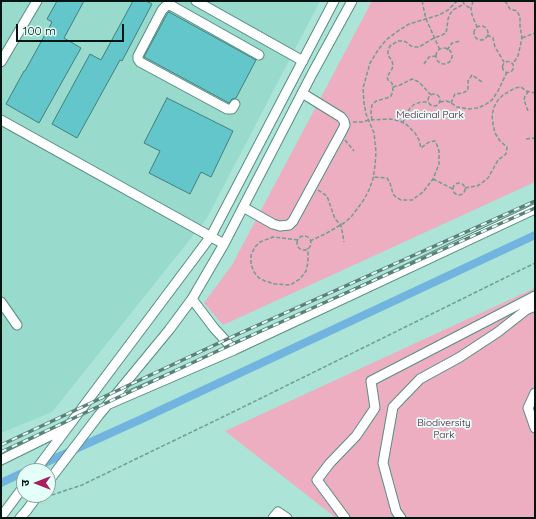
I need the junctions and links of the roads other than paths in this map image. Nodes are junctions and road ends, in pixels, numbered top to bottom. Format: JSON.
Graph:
{"nodes":[{"id":1,"x":37,"y":1,"type":"edge"},
{"id":2,"x":196,"y":1,"type":"edge"},
{"id":3,"x":334,"y":1,"type":"edge"},
{"id":4,"x":352,"y":1,"type":"edge"},
{"id":5,"x":240,"y":26,"type":"junction"},
{"id":6,"x":248,"y":30,"type":"junction"},
{"id":7,"x":236,"y":42,"type":"junction"},
{"id":8,"x":259,"y":55,"type":"dead end"},
{"id":9,"x":303,"y":61,"type":"junction"},
{"id":10,"x":1,"y":62,"type":"edge"},
{"id":11,"x":302,"y":93,"type":"junction"},
{"id":12,"x":234,"y":104,"type":"dead end"},
{"id":13,"x":1,"y":120,"type":"edge"},
{"id":14,"x":243,"y":207,"type":"junction"},
{"id":15,"x":535,"y":209,"type":"edge"},
{"id":16,"x":210,"y":236,"type":"junction"},
{"id":17,"x":224,"y":244,"type":"junction"},
{"id":18,"x":535,"y":296,"type":"edge"},
{"id":19,"x":192,"y":299,"type":"junction"},
{"id":20,"x":1,"y":302,"type":"edge"},
{"id":21,"x":535,"y":306,"type":"edge"},
{"id":22,"x":17,"y":325,"type":"dead end"},
{"id":23,"x":234,"y":350,"type":"junction"},
{"id":24,"x":535,"y":393,"type":"edge"},
{"id":25,"x":107,"y":405,"type":"junction"},
{"id":26,"x":535,"y":428,"type":"edge"},
{"id":27,"x":65,"y":430,"type":"junction"},
{"id":28,"x":1,"y":460,"type":"edge"},
{"id":29,"x":41,"y":463,"type":"edge"},
{"id":30,"x":56,"y":471,"type":"edge"},
{"id":31,"x":16,"y":497,"type":"edge"},
{"id":32,"x":34,"y":503,"type":"edge"},
{"id":33,"x":1,"y":517,"type":"edge"},
{"id":34,"x":20,"y":518,"type":"edge"},
{"id":35,"x":273,"y":518,"type":"edge"},
{"id":36,"x":287,"y":518,"type":"edge"},
{"id":37,"x":345,"y":518,"type":"edge"},
{"id":38,"x":401,"y":518,"type":"edge"}],
"edges":[{"from":1,"to":10,"type":"street"},
{"from":2,"to":5,"type":"street"},
{"from":3,"to":9,"type":"street"},
{"from":4,"to":11,"type":"street"},
{"from":5,"to":6,"type":"street"},
{"from":5,"to":7,"type":"street"},
{"from":6,"to":7,"type":"street"},
{"from":6,"to":9,"type":"street"},
{"from":7,"to":8,"type":"street"},
{"from":7,"to":12,"type":"street"},
{"from":9,"to":16,"type":"street"},
{"from":11,"to":14,"type":"street"},
{"from":11,"to":14,"type":"street"},
{"from":13,"to":16,"type":"street"},
{"from":14,"to":17,"type":"street"},
{"from":15,"to":23,"type":"street"},
{"from":16,"to":17,"type":"street"},
{"from":16,"to":27,"type":"street"},
{"from":17,"to":19,"type":"street"},
{"from":18,"to":37,"type":"street"},
{"from":19,"to":23,"type":"street"},
{"from":19,"to":25,"type":"street"},
{"from":20,"to":22,"type":"street"},
{"from":21,"to":38,"type":"street"},
{"from":23,"to":25,"type":"street"},
{"from":24,"to":26,"type":"street"},
{"from":25,"to":30,"type":"street"},
{"from":27,"to":28,"type":"street"},
{"from":27,"to":29,"type":"street"},
{"from":31,"to":33,"type":"street","bridge":true},
{"from":32,"to":34,"type":"street","bridge":true},
{"from":35,"to":36,"type":"street"}]}
